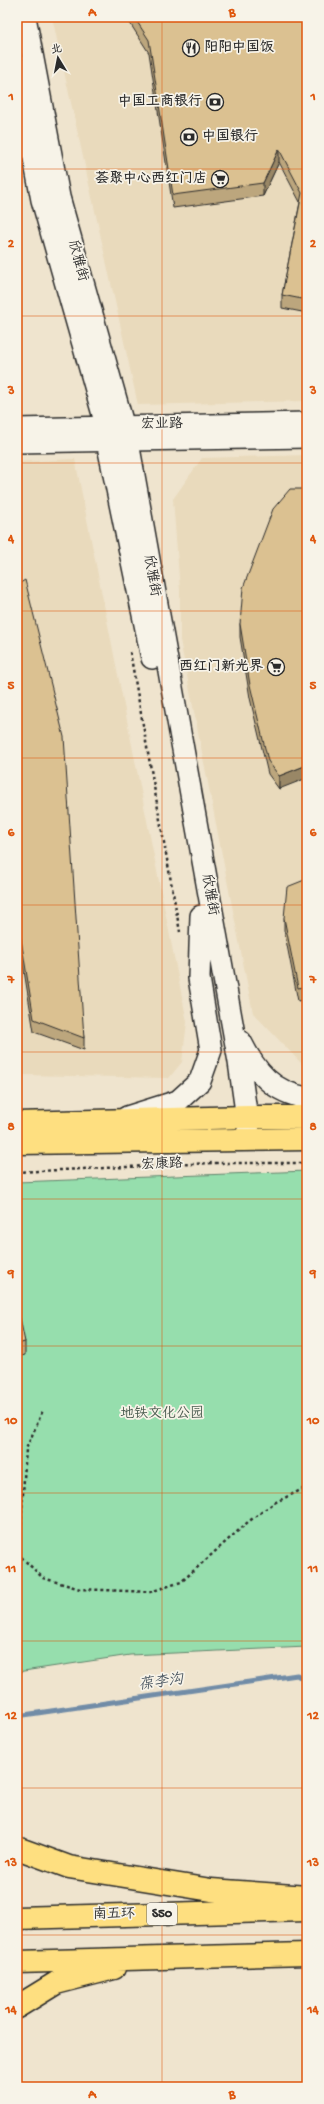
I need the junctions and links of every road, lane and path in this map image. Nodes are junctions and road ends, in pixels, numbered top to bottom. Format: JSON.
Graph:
{"nodes":[{"id":1,"x":25,"y":17,"type":"edge"},
{"id":2,"x":17,"y":69,"type":"edge"},
{"id":3,"x":307,"y":422,"type":"edge"},
{"id":4,"x":17,"y":428,"type":"edge"},
{"id":5,"x":116,"y":433,"type":"junction"},
{"id":6,"x":307,"y":438,"type":"edge"},
{"id":7,"x":17,"y":443,"type":"edge"},
{"id":8,"x":129,"y":646,"type":"dead end"},
{"id":9,"x":201,"y":916,"type":"junction"},
{"id":10,"x":181,"y":937,"type":"dead end"},
{"id":11,"x":233,"y":1028,"type":"junction"},
{"id":12,"x":307,"y":1098,"type":"edge"},
{"id":13,"x":242,"y":1117,"type":"junction"},
{"id":14,"x":307,"y":1117,"type":"edge"},
{"id":15,"x":113,"y":1121,"type":"junction"},
{"id":16,"x":17,"y":1123,"type":"edge"},
{"id":17,"x":307,"y":1139,"type":"edge"},
{"id":18,"x":245,"y":1141,"type":"junction"},
{"id":19,"x":17,"y":1143,"type":"edge"},
{"id":20,"x":307,"y":1163,"type":"edge"},
{"id":21,"x":17,"y":1172,"type":"edge"},
{"id":22,"x":43,"y":1410,"type":"dead end"},
{"id":23,"x":307,"y":1488,"type":"edge"},
{"id":24,"x":18,"y":1554,"type":"edge"},
{"id":25,"x":17,"y":1848,"type":"edge"},
{"id":26,"x":307,"y":1897,"type":"edge"},
{"id":27,"x":307,"y":1910,"type":"edge"},
{"id":28,"x":17,"y":1918,"type":"edge"},
{"id":29,"x":307,"y":1954,"type":"edge"},
{"id":30,"x":152,"y":1958,"type":"junction"},
{"id":31,"x":17,"y":1962,"type":"edge"},
{"id":32,"x":17,"y":2007,"type":"edge"}],
"edges":[{"from":1,"to":5,"type":"main road","name":"欣雅街"},
{"from":2,"to":5,"type":"main road","name":"欣雅街"},
{"from":3,"to":5,"type":"street","name":"宏业路"},
{"from":4,"to":5,"type":"street","name":"宏业路"},
{"from":5,"to":6,"type":"street","name":"宏业路"},
{"from":5,"to":7,"type":"street","name":"宏业路"},
{"from":5,"to":9,"type":"main road","name":"欣雅街"},
{"from":5,"to":11,"type":"main road","name":"欣雅街"},
{"from":8,"to":10,"type":"path"},
{"from":9,"to":13,"type":"main road","name":"欣雅街"},
{"from":9,"to":15,"type":"main road"},
{"from":11,"to":12,"type":"main road"},
{"from":11,"to":13,"type":"main road","name":"欣雅街"},
{"from":13,"to":14,"type":"main road"},
{"from":13,"to":15,"type":"main road"},
{"from":13,"to":18,"type":"main road","name":"欣雅街"},
{"from":15,"to":16,"type":"main road"},
{"from":17,"to":18,"type":"main road","name":"宏康路"},
{"from":18,"to":19,"type":"main road","name":"宏康路"},
{"from":20,"to":21,"type":"path","name":"宏康路"},
{"from":22,"to":24,"type":"path"},
{"from":23,"to":24,"type":"path"},
{"from":25,"to":26,"type":"main road"},
{"from":27,"to":28,"type":"main road","name":"南五环","number":"S50"},
{"from":29,"to":30,"type":"main road"},
{"from":30,"to":31,"type":"main road"},
{"from":30,"to":32,"type":"main road"}]}
